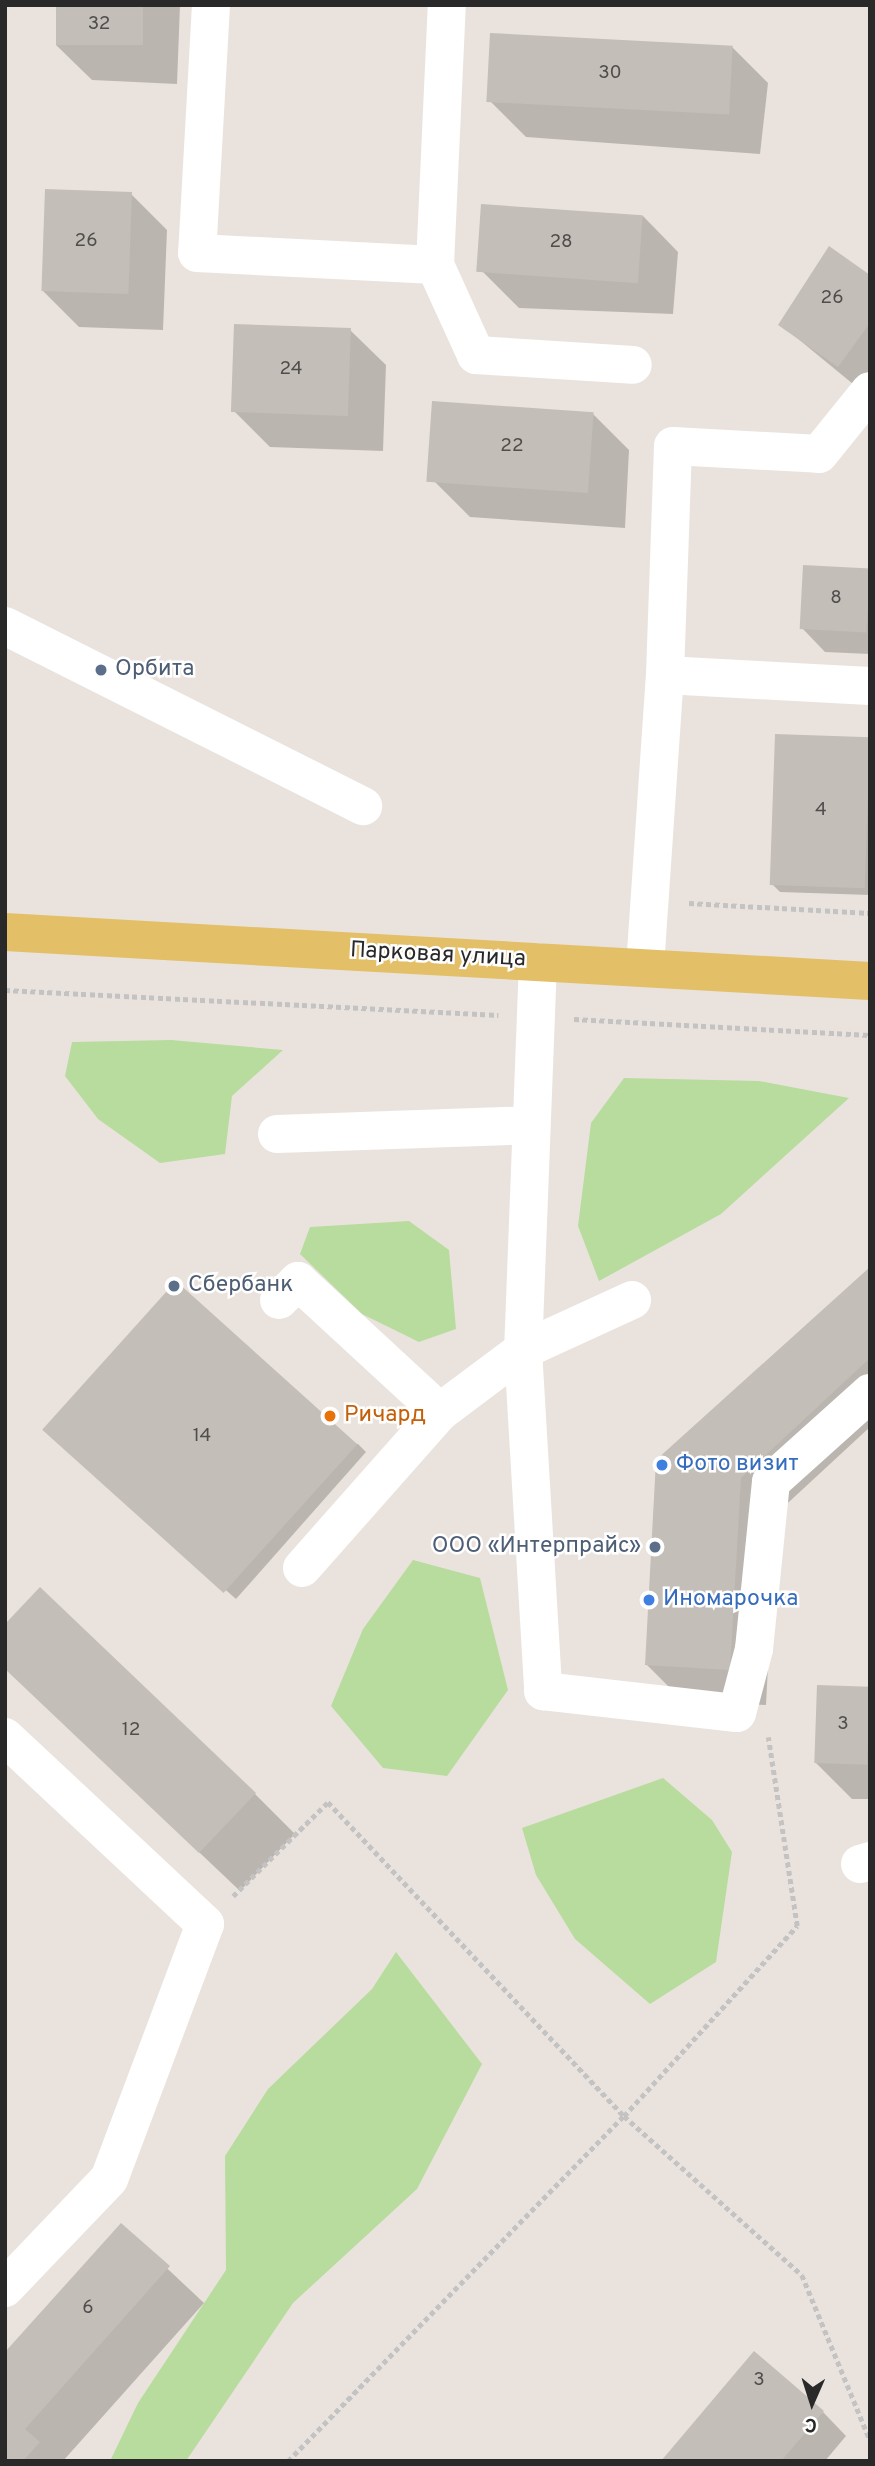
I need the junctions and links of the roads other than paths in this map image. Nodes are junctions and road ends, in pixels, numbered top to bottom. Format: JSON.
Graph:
{"nodes":[{"id":1,"x":211,"y":5,"type":"edge"},
{"id":2,"x":447,"y":5,"type":"edge"},
{"id":3,"x":435,"y":265,"type":"junction"},
{"id":4,"x":633,"y":365,"type":"dead end"},
{"id":5,"x":870,"y":391,"type":"edge"},
{"id":6,"x":5,"y":626,"type":"edge"},
{"id":7,"x":665,"y":675,"type":"junction"},
{"id":8,"x":870,"y":686,"type":"edge"},
{"id":9,"x":363,"y":806,"type":"dead end"},
{"id":10,"x":5,"y":932,"type":"edge"},
{"id":11,"x":538,"y":962,"type":"junction"},
{"id":12,"x":645,"y":967,"type":"junction"},
{"id":13,"x":870,"y":981,"type":"edge"},
{"id":14,"x":530,"y":1125,"type":"junction"},
{"id":15,"x":277,"y":1134,"type":"dead end"},
{"id":16,"x":279,"y":1300,"type":"dead end"},
{"id":17,"x":632,"y":1300,"type":"dead end"},
{"id":18,"x":523,"y":1350,"type":"junction"},
{"id":19,"x":870,"y":1393,"type":"edge"},
{"id":20,"x":440,"y":1412,"type":"junction"},
{"id":21,"x":302,"y":1568,"type":"dead end"},
{"id":22,"x":5,"y":1737,"type":"edge"},
{"id":23,"x":5,"y":2288,"type":"edge"}],
"edges":[{"from":1,"to":3,"type":"lane"},
{"from":2,"to":3,"type":"lane"},
{"from":3,"to":4,"type":"lane"},
{"from":5,"to":7,"type":"lane"},
{"from":6,"to":9,"type":"lane"},
{"from":7,"to":8,"type":"lane"},
{"from":7,"to":12,"type":"lane"},
{"from":10,"to":11,"type":"main road","name":"Парковая улица"},
{"from":11,"to":12,"type":"main road","name":"Парковая улица"},
{"from":11,"to":14,"type":"lane"},
{"from":12,"to":13,"type":"main road","name":"Парковая улица"},
{"from":14,"to":15,"type":"lane"},
{"from":14,"to":18,"type":"lane"},
{"from":16,"to":20,"type":"lane"},
{"from":17,"to":18,"type":"lane"},
{"from":18,"to":19,"type":"lane"},
{"from":18,"to":20,"type":"lane"},
{"from":20,"to":21,"type":"lane"},
{"from":22,"to":23,"type":"lane"}]}
